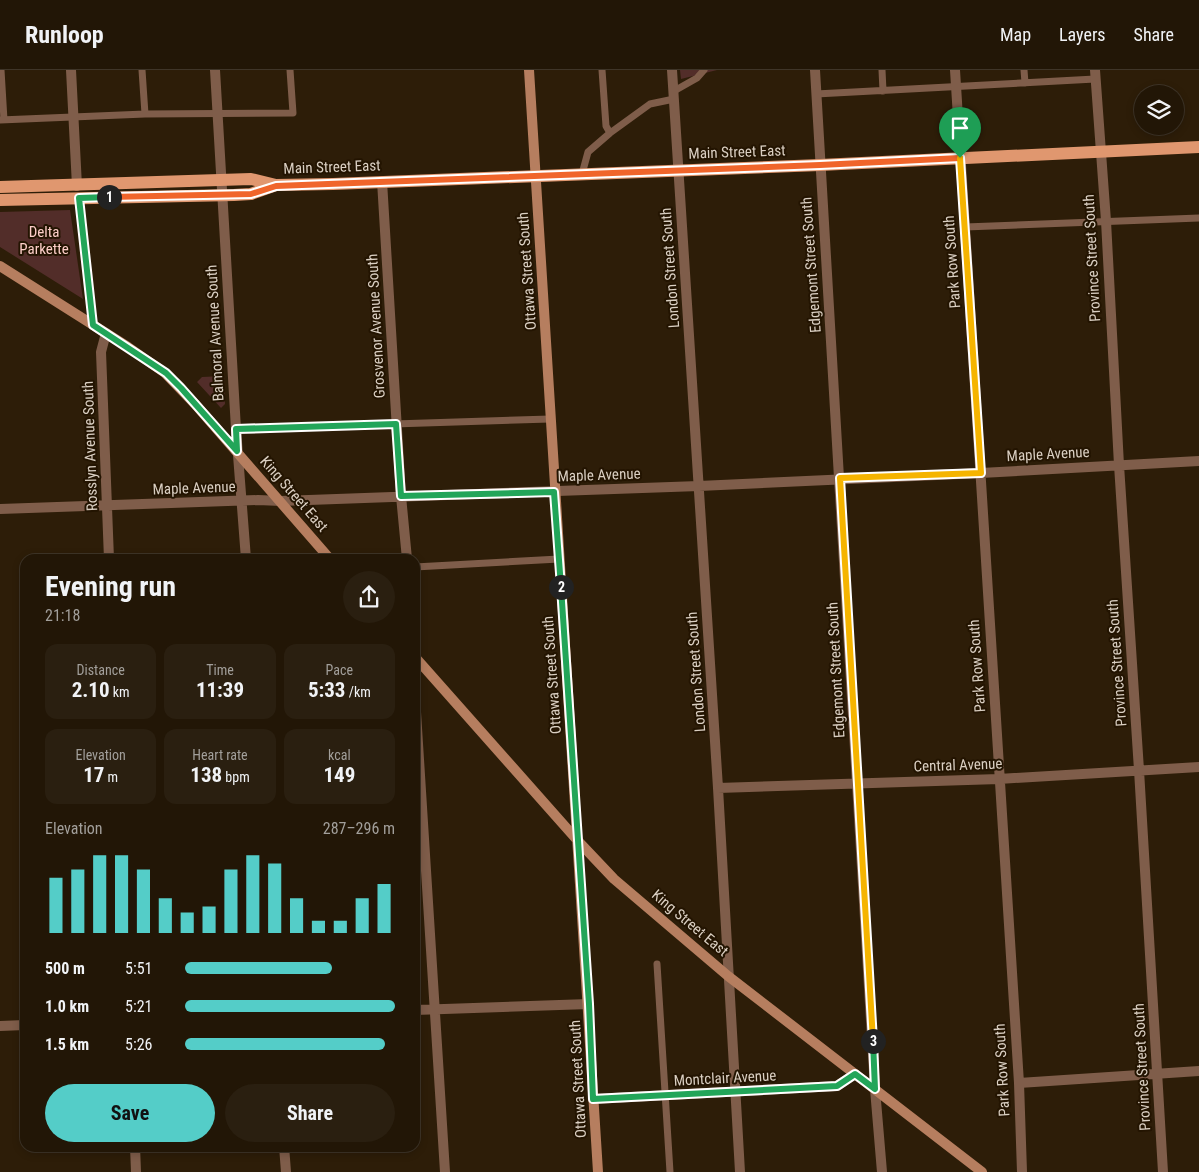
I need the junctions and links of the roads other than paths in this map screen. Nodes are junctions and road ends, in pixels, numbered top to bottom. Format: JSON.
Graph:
{"nodes":[{"id":1,"x":1,"y":70,"type":"edge"},
{"id":2,"x":71,"y":70,"type":"edge"},
{"id":3,"x":142,"y":70,"type":"edge"},
{"id":4,"x":215,"y":70,"type":"edge"},
{"id":5,"x":290,"y":70,"type":"edge"},
{"id":6,"x":529,"y":70,"type":"edge"},
{"id":7,"x":602,"y":70,"type":"edge"},
{"id":8,"x":672,"y":70,"type":"edge"},
{"id":9,"x":704,"y":70,"type":"edge"},
{"id":10,"x":814,"y":70,"type":"edge"},
{"id":11,"x":882,"y":70,"type":"edge"},
{"id":12,"x":955,"y":70,"type":"edge"},
{"id":13,"x":1024,"y":70,"type":"edge"},
{"id":14,"x":1095,"y":75,"type":"edge"},
{"id":15,"x":1025,"y":83,"type":"junction"},
{"id":16,"x":956,"y":87,"type":"junction"},
{"id":17,"x":883,"y":90,"type":"junction"},
{"id":18,"x":816,"y":94,"type":"junction"},
{"id":19,"x":674,"y":95,"type":"junction"},
{"id":20,"x":218,"y":113,"type":"junction"},
{"id":21,"x":145,"y":114,"type":"junction"},
{"id":22,"x":74,"y":118,"type":"junction"},
{"id":23,"x":2,"y":120,"type":"edge"},
{"id":24,"x":610,"y":134,"type":"junction"},
{"id":25,"x":1199,"y":147,"type":"edge"},
{"id":26,"x":1101,"y":151,"type":"junction"},
{"id":27,"x":960,"y":158,"type":"junction"},
{"id":28,"x":820,"y":165,"type":"junction"},
{"id":29,"x":679,"y":170,"type":"junction"},
{"id":30,"x":582,"y":174,"type":"junction"},
{"id":31,"x":536,"y":176,"type":"junction"},
{"id":32,"x":221,"y":180,"type":"junction"},
{"id":33,"x":382,"y":181,"type":"junction"},
{"id":34,"x":276,"y":186,"type":"junction"},
{"id":35,"x":0,"y":187,"type":"edge"},
{"id":36,"x":78,"y":192,"type":"junction"},
{"id":37,"x":222,"y":195,"type":"junction"},
{"id":38,"x":0,"y":200,"type":"edge"},
{"id":39,"x":1199,"y":218,"type":"edge"},
{"id":40,"x":1106,"y":222,"type":"junction"},
{"id":41,"x":965,"y":227,"type":"junction"},
{"id":42,"x":0,"y":266,"type":"edge"},
{"id":43,"x":93,"y":325,"type":"junction"},
{"id":44,"x":106,"y":333,"type":"junction"},
{"id":45,"x":550,"y":419,"type":"junction"},
{"id":46,"x":396,"y":424,"type":"junction"},
{"id":47,"x":236,"y":429,"type":"junction"},
{"id":48,"x":237,"y":451,"type":"junction"},
{"id":49,"x":1199,"y":461,"type":"edge"},
{"id":50,"x":1119,"y":465,"type":"junction"},
{"id":51,"x":981,"y":473,"type":"junction"},
{"id":52,"x":840,"y":478,"type":"junction"},
{"id":53,"x":699,"y":486,"type":"junction"},
{"id":54,"x":554,"y":492,"type":"junction"},
{"id":55,"x":401,"y":496,"type":"junction"},
{"id":56,"x":241,"y":501,"type":"junction"},
{"id":57,"x":280,"y":501,"type":"junction"},
{"id":58,"x":107,"y":506,"type":"junction"},
{"id":59,"x":0,"y":509,"type":"edge"},
{"id":60,"x":109,"y":554,"type":"edge"},
{"id":61,"x":246,"y":554,"type":"edge"},
{"id":62,"x":326,"y":554,"type":"edge"},
{"id":63,"x":407,"y":554,"type":"edge"},
{"id":64,"x":559,"y":559,"type":"junction"},
{"id":65,"x":420,"y":567,"type":"edge"},
{"id":66,"x":420,"y":663,"type":"edge"},
{"id":67,"x":1199,"y":768,"type":"edge"},
{"id":68,"x":1140,"y":770,"type":"junction"},
{"id":69,"x":420,"y":778,"type":"edge"},
{"id":70,"x":1000,"y":779,"type":"junction"},
{"id":71,"x":857,"y":783,"type":"junction"},
{"id":72,"x":718,"y":788,"type":"junction"},
{"id":73,"x":578,"y":841,"type":"junction"},
{"id":74,"x":657,"y":964,"type":"dead end"},
{"id":75,"x":728,"y":976,"type":"junction"},
{"id":76,"x":589,"y":1004,"type":"junction"},
{"id":77,"x":434,"y":1009,"type":"junction"},
{"id":78,"x":420,"y":1010,"type":"edge"},
{"id":79,"x":20,"y":1025,"type":"edge"},
{"id":80,"x":0,"y":1026,"type":"edge"},
{"id":81,"x":1199,"y":1071,"type":"edge"},
{"id":82,"x":1158,"y":1072,"type":"junction"},
{"id":83,"x":855,"y":1074,"type":"junction"},
{"id":84,"x":1018,"y":1083,"type":"junction"},
{"id":85,"x":875,"y":1089,"type":"junction"},
{"id":86,"x":735,"y":1092,"type":"junction"},
{"id":87,"x":665,"y":1096,"type":"junction"},
{"id":88,"x":593,"y":1099,"type":"junction"},
{"id":89,"x":135,"y":1152,"type":"edge"},
{"id":90,"x":284,"y":1152,"type":"edge"},
{"id":91,"x":136,"y":1172,"type":"edge"},
{"id":92,"x":286,"y":1172,"type":"edge"},
{"id":93,"x":445,"y":1172,"type":"edge"},
{"id":94,"x":598,"y":1172,"type":"edge"},
{"id":95,"x":670,"y":1172,"type":"edge"},
{"id":96,"x":740,"y":1172,"type":"edge"},
{"id":97,"x":882,"y":1172,"type":"edge"},
{"id":98,"x":982,"y":1172,"type":"edge"},
{"id":99,"x":1022,"y":1172,"type":"edge"},
{"id":100,"x":1163,"y":1172,"type":"edge"}],
"edges":[{"from":1,"to":23,"type":"lane"},
{"from":2,"to":22,"type":"street"},
{"from":3,"to":21,"type":"lane"},
{"from":4,"to":20,"type":"street","name":"Balmoral Avenue South"},
{"from":5,"to":20,"type":"lane"},
{"from":6,"to":31,"type":"main road","name":"Ottawa Street South"},
{"from":7,"to":24,"type":"lane"},
{"from":8,"to":19,"type":"street","name":"London Street South"},
{"from":9,"to":19,"type":"lane"},
{"from":10,"to":18,"type":"street","name":"Edgemont Street South"},
{"from":11,"to":17,"type":"lane"},
{"from":12,"to":16,"type":"street","name":"Park Row South"},
{"from":13,"to":15,"type":"lane"},
{"from":14,"to":15,"type":"lane"},
{"from":14,"to":26,"type":"street","name":"Province Street South"},
{"from":15,"to":16,"type":"lane"},
{"from":16,"to":17,"type":"lane"},
{"from":16,"to":27,"type":"street","name":"Park Row South"},
{"from":17,"to":18,"type":"lane"},
{"from":18,"to":28,"type":"street","name":"Edgemont Street South"},
{"from":19,"to":24,"type":"lane"},
{"from":19,"to":29,"type":"street","name":"London Street South"},
{"from":20,"to":21,"type":"lane"},
{"from":20,"to":32,"type":"street","name":"Balmoral Avenue South"},
{"from":21,"to":22,"type":"lane"},
{"from":22,"to":23,"type":"lane"},
{"from":22,"to":36,"type":"street"},
{"from":24,"to":30,"type":"lane"},
{"from":25,"to":26,"type":"main road","name":"Main Street East"},
{"from":26,"to":27,"type":"main road","name":"Main Street East"},
{"from":26,"to":40,"type":"street","name":"Province Street South"},
{"from":27,"to":28,"type":"main road","name":"Main Street East"},
{"from":27,"to":41,"type":"street","name":"Park Row South"},
{"from":28,"to":29,"type":"main road","name":"Main Street East"},
{"from":28,"to":52,"type":"street","name":"Edgemont Street South"},
{"from":29,"to":30,"type":"main road","name":"Main Street East"},
{"from":29,"to":53,"type":"street","name":"London Street South"},
{"from":30,"to":31,"type":"main road","name":"Main Street East"},
{"from":31,"to":33,"type":"main road","name":"Main Street East"},
{"from":31,"to":45,"type":"main road","name":"Ottawa Street South"},
{"from":32,"to":34,"type":"main road","name":"Main Street East"},
{"from":32,"to":36,"type":"main road","name":"Main Street East"},
{"from":32,"to":37,"type":"street","name":"Balmoral Avenue South"},
{"from":33,"to":34,"type":"main road","name":"Main Street East"},
{"from":33,"to":46,"type":"street","name":"Grosvenor Avenue South"},
{"from":34,"to":37,"type":"main road","name":"Main Street East"},
{"from":35,"to":36,"type":"main road","name":"Main Street East"},
{"from":36,"to":37,"type":"main road","name":"Main Street East"},
{"from":36,"to":38,"type":"main road","name":"Main Street East"},
{"from":36,"to":43,"type":"lane"},
{"from":37,"to":47,"type":"street","name":"Balmoral Avenue South"},
{"from":39,"to":40,"type":"lane"},
{"from":40,"to":41,"type":"lane"},
{"from":40,"to":50,"type":"street","name":"Province Street South"},
{"from":41,"to":51,"type":"street","name":"Park Row South"},
{"from":42,"to":43,"type":"main road","name":"King Street East"},
{"from":43,"to":44,"type":"main road","name":"King Street East"},
{"from":44,"to":48,"type":"main road","name":"King Street East"},
{"from":44,"to":58,"type":"street","name":"Rosslyn Avenue South"},
{"from":45,"to":46,"type":"lane"},
{"from":45,"to":54,"type":"main road","name":"Ottawa Street South"},
{"from":46,"to":47,"type":"lane"},
{"from":46,"to":55,"type":"street","name":"Grosvenor Avenue South"},
{"from":47,"to":48,"type":"street","name":"Balmoral Avenue South"},
{"from":48,"to":56,"type":"street","name":"Balmoral Avenue South"},
{"from":48,"to":57,"type":"main road","name":"King Street East"},
{"from":49,"to":50,"type":"street","name":"Maple Avenue"},
{"from":50,"to":51,"type":"street","name":"Maple Avenue"},
{"from":50,"to":68,"type":"street","name":"Province Street South"},
{"from":51,"to":52,"type":"street","name":"Maple Avenue"},
{"from":51,"to":70,"type":"street","name":"Park Row South"},
{"from":52,"to":53,"type":"street","name":"Maple Avenue"},
{"from":52,"to":71,"type":"street","name":"Edgemont Street South"},
{"from":53,"to":54,"type":"street","name":"Maple Avenue"},
{"from":53,"to":72,"type":"street","name":"London Street South"},
{"from":54,"to":55,"type":"street","name":"Maple Avenue"},
{"from":54,"to":64,"type":"main road","name":"Ottawa Street South"},
{"from":55,"to":57,"type":"street","name":"Maple Avenue"},
{"from":55,"to":63,"type":"street","name":"Grosvenor Avenue South"},
{"from":56,"to":57,"type":"street","name":"Maple Avenue"},
{"from":56,"to":58,"type":"street","name":"Maple Avenue"},
{"from":56,"to":61,"type":"street","name":"Balmoral Avenue South"},
{"from":57,"to":62,"type":"main road","name":"King Street East"},
{"from":58,"to":59,"type":"street","name":"Maple Avenue"},
{"from":58,"to":60,"type":"street","name":"Rosslyn Avenue South"},
{"from":64,"to":65,"type":"lane"},
{"from":64,"to":73,"type":"main road","name":"Ottawa Street South"},
{"from":66,"to":73,"type":"main road","name":"King Street East"},
{"from":67,"to":68,"type":"street","name":"Central Avenue"},
{"from":68,"to":70,"type":"street","name":"Central Avenue"},
{"from":68,"to":82,"type":"street","name":"Province Street South"},
{"from":69,"to":77,"type":"street"},
{"from":70,"to":71,"type":"street","name":"Central Avenue"},
{"from":70,"to":84,"type":"street","name":"Park Row South"},
{"from":71,"to":72,"type":"street","name":"Central Avenue"},
{"from":71,"to":85,"type":"street","name":"Edgemont Street South"},
{"from":72,"to":75,"type":"street","name":"London Street South"},
{"from":73,"to":75,"type":"main road","name":"King Street East"},
{"from":73,"to":76,"type":"main road","name":"Ottawa Street South"},
{"from":74,"to":87,"type":"lane"},
{"from":75,"to":83,"type":"main road","name":"King Street East"},
{"from":75,"to":86,"type":"street","name":"London Street South"},
{"from":76,"to":77,"type":"street"},
{"from":76,"to":88,"type":"main road","name":"Ottawa Street South"},
{"from":77,"to":78,"type":"street"},
{"from":77,"to":93,"type":"street"},
{"from":79,"to":80,"type":"street"},
{"from":81,"to":82,"type":"street"},
{"from":82,"to":84,"type":"street"},
{"from":82,"to":100,"type":"street","name":"Province Street South"},
{"from":83,"to":85,"type":"main road","name":"King Street East"},
{"from":83,"to":86,"type":"street","name":"Montclair Avenue"},
{"from":84,"to":99,"type":"street","name":"Park Row South"},
{"from":85,"to":97,"type":"street","name":"Edgemont Street South"},
{"from":85,"to":98,"type":"main road","name":"King Street East"},
{"from":86,"to":87,"type":"street","name":"Montclair Avenue"},
{"from":86,"to":96,"type":"street","name":"London Street South"},
{"from":87,"to":88,"type":"street","name":"Montclair Avenue"},
{"from":87,"to":95,"type":"lane"},
{"from":88,"to":94,"type":"main road","name":"Ottawa Street South"},
{"from":89,"to":91,"type":"street"},
{"from":90,"to":92,"type":"street"}]}
